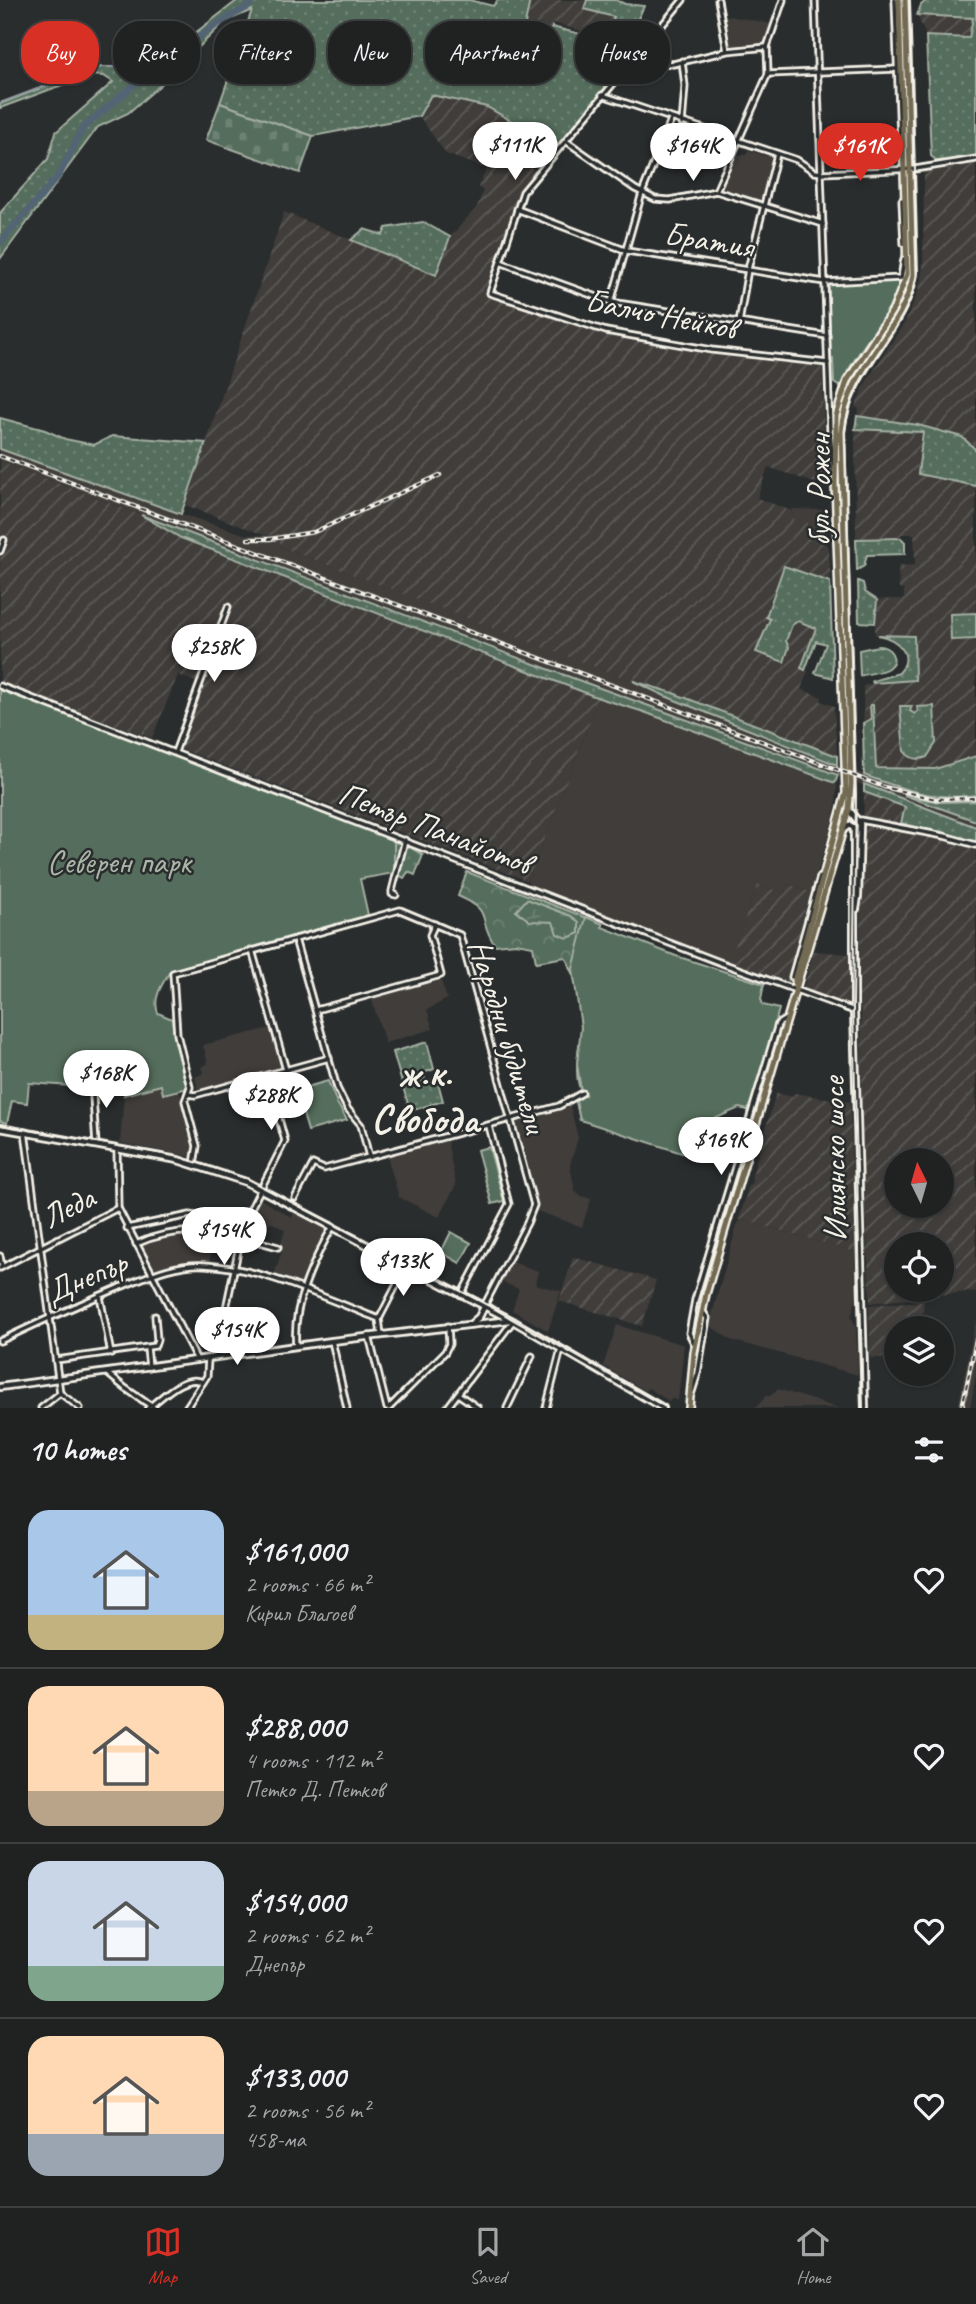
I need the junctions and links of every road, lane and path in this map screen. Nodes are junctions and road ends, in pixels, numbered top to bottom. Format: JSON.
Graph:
{"nodes":[{"id":1,"x":683,"y":0,"type":"edge"},
{"id":2,"x":718,"y":0,"type":"edge"},
{"id":3,"x":783,"y":0,"type":"edge"},
{"id":4,"x":815,"y":0,"type":"edge"},
{"id":5,"x":897,"y":0,"type":"edge"},
{"id":6,"x":905,"y":0,"type":"edge"},
{"id":7,"x":665,"y":21,"type":"edge"},
{"id":8,"x":766,"y":47,"type":"junction"},
{"id":9,"x":727,"y":51,"type":"junction"},
{"id":10,"x":682,"y":61,"type":"junction"},
{"id":11,"x":670,"y":64,"type":"edge"},
{"id":12,"x":897,"y":69,"type":"junction"},
{"id":13,"x":768,"y":74,"type":"junction"},
{"id":14,"x":818,"y":74,"type":"junction"},
{"id":15,"x":611,"y":84,"type":"edge"},
{"id":16,"x":602,"y":95,"type":"junction"},
{"id":17,"x":671,"y":120,"type":"junction"},
{"id":18,"x":901,"y":122,"type":"junction"},
{"id":19,"x":682,"y":124,"type":"junction"},
{"id":20,"x":900,"y":138,"type":"dead end"},
{"id":21,"x":566,"y":141,"type":"junction"},
{"id":22,"x":738,"y":142,"type":"junction"},
{"id":23,"x":777,"y":154,"type":"junction"},
{"id":24,"x":976,"y":159,"type":"edge"},
{"id":25,"x":908,"y":169,"type":"junction"},
{"id":26,"x":821,"y":173,"type":"junction"},
{"id":27,"x":716,"y":191,"type":"junction"},
{"id":28,"x":642,"y":193,"type":"junction"},
{"id":29,"x":902,"y":201,"type":"dead end"},
{"id":30,"x":764,"y":206,"type":"junction"},
{"id":31,"x":517,"y":209,"type":"junction"},
{"id":32,"x":904,"y":214,"type":"junction"},
{"id":33,"x":822,"y":224,"type":"junction"},
{"id":34,"x":627,"y":251,"type":"junction"},
{"id":35,"x":499,"y":262,"type":"junction"},
{"id":36,"x":748,"y":269,"type":"junction"},
{"id":37,"x":825,"y":282,"type":"junction"},
{"id":38,"x":611,"y":302,"type":"junction"},
{"id":39,"x":739,"y":323,"type":"junction"},
{"id":40,"x":827,"y":336,"type":"junction"},
{"id":41,"x":828,"y":363,"type":"junction"},
{"id":42,"x":835,"y":483,"type":"junction"},
{"id":43,"x":4,"y":540,"type":"dead end"},
{"id":44,"x":0,"y":551,"type":"edge"},
{"id":45,"x":229,"y":607,"type":"dead end"},
{"id":46,"x":0,"y":687,"type":"edge"},
{"id":47,"x":175,"y":752,"type":"junction"},
{"id":48,"x":842,"y":797,"type":"dead end"},
{"id":49,"x":849,"y":807,"type":"junction"},
{"id":50,"x":860,"y":824,"type":"junction"},
{"id":51,"x":844,"y":829,"type":"junction"},
{"id":52,"x":405,"y":840,"type":"junction"},
{"id":53,"x":976,"y":845,"type":"edge"},
{"id":54,"x":396,"y":895,"type":"dead end"},
{"id":55,"x":856,"y":910,"type":"junction"},
{"id":56,"x":436,"y":924,"type":"junction"},
{"id":57,"x":295,"y":938,"type":"junction"},
{"id":58,"x":252,"y":950,"type":"junction"},
{"id":59,"x":792,"y":977,"type":"dead end"},
{"id":60,"x":796,"y":990,"type":"junction"},
{"id":61,"x":316,"y":1010,"type":"junction"},
{"id":62,"x":854,"y":1011,"type":"junction"},
{"id":63,"x":786,"y":1019,"type":"junction"},
{"id":64,"x":329,"y":1058,"type":"junction"},
{"id":65,"x":286,"y":1070,"type":"junction"},
{"id":66,"x":267,"y":1075,"type":"junction"},
{"id":67,"x":126,"y":1086,"type":"dead end"},
{"id":68,"x":582,"y":1093,"type":"dead end"},
{"id":69,"x":188,"y":1094,"type":"junction"},
{"id":70,"x":511,"y":1119,"type":"junction"},
{"id":71,"x":489,"y":1125,"type":"junction"},
{"id":72,"x":0,"y":1128,"type":"edge"},
{"id":73,"x":25,"y":1132,"type":"junction"},
{"id":74,"x":96,"y":1145,"type":"junction"},
{"id":75,"x":117,"y":1149,"type":"junction"},
{"id":76,"x":369,"y":1157,"type":"junction"},
{"id":77,"x":194,"y":1164,"type":"junction"},
{"id":78,"x":260,"y":1188,"type":"junction"},
{"id":79,"x":295,"y":1198,"type":"dead end"},
{"id":80,"x":118,"y":1208,"type":"junction"},
{"id":81,"x":244,"y":1222,"type":"junction"},
{"id":82,"x":333,"y":1226,"type":"junction"},
{"id":83,"x":127,"y":1228,"type":"junction"},
{"id":84,"x":242,"y":1237,"type":"junction"},
{"id":85,"x":135,"y":1244,"type":"junction"},
{"id":86,"x":39,"y":1246,"type":"junction"},
{"id":87,"x":278,"y":1247,"type":"dead end"},
{"id":88,"x":0,"y":1256,"type":"edge"},
{"id":89,"x":407,"y":1265,"type":"junction"},
{"id":90,"x":1,"y":1267,"type":"edge"},
{"id":91,"x":236,"y":1269,"type":"junction"},
{"id":92,"x":151,"y":1275,"type":"junction"},
{"id":93,"x":304,"y":1290,"type":"junction"},
{"id":94,"x":461,"y":1295,"type":"junction"},
{"id":95,"x":100,"y":1296,"type":"junction"},
{"id":96,"x":484,"y":1307,"type":"junction"},
{"id":97,"x":702,"y":1311,"type":"junction"},
{"id":98,"x":155,"y":1316,"type":"dead end"},
{"id":99,"x":49,"y":1317,"type":"junction"},
{"id":100,"x":379,"y":1320,"type":"junction"},
{"id":101,"x":512,"y":1321,"type":"junction"},
{"id":102,"x":471,"y":1323,"type":"junction"},
{"id":103,"x":448,"y":1326,"type":"junction"},
{"id":104,"x":381,"y":1335,"type":"junction"},
{"id":105,"x":369,"y":1336,"type":"junction"},
{"id":106,"x":0,"y":1341,"type":"edge"},
{"id":107,"x":332,"y":1341,"type":"junction"},
{"id":108,"x":296,"y":1346,"type":"junction"},
{"id":109,"x":695,"y":1346,"type":"junction"},
{"id":110,"x":147,"y":1348,"type":"junction"},
{"id":111,"x":562,"y":1349,"type":"junction"},
{"id":112,"x":111,"y":1354,"type":"junction"},
{"id":113,"x":532,"y":1356,"type":"dead end"},
{"id":114,"x":216,"y":1357,"type":"junction"},
{"id":115,"x":208,"y":1359,"type":"junction"},
{"id":116,"x":56,"y":1360,"type":"junction"},
{"id":117,"x":197,"y":1360,"type":"junction"},
{"id":118,"x":149,"y":1367,"type":"junction"},
{"id":119,"x":107,"y":1373,"type":"junction"},
{"id":120,"x":59,"y":1380,"type":"junction"},
{"id":121,"x":203,"y":1382,"type":"junction"},
{"id":122,"x":0,"y":1387,"type":"edge"},
{"id":123,"x":60,"y":1394,"type":"junction"},
{"id":124,"x":458,"y":1394,"type":"junction"},
{"id":125,"x":690,"y":1397,"type":"junction"},
{"id":126,"x":151,"y":1407,"type":"edge"},
{"id":127,"x":41,"y":1408,"type":"edge"},
{"id":128,"x":80,"y":1408,"type":"edge"},
{"id":129,"x":186,"y":1408,"type":"edge"},
{"id":130,"x":347,"y":1408,"type":"edge"},
{"id":131,"x":388,"y":1408,"type":"edge"},
{"id":132,"x":447,"y":1408,"type":"edge"},
{"id":133,"x":478,"y":1408,"type":"edge"},
{"id":134,"x":507,"y":1408,"type":"edge"},
{"id":135,"x":546,"y":1408,"type":"edge"},
{"id":136,"x":663,"y":1408,"type":"edge"},
{"id":137,"x":689,"y":1408,"type":"edge"},
{"id":138,"x":865,"y":1408,"type":"edge"}],
"edges":[{"from":1,"to":7,"type":"street"},
{"from":2,"to":9,"type":"street"},
{"from":3,"to":8,"type":"street"},
{"from":4,"to":14,"type":"street","name":"бул. Рожен"},
{"from":5,"to":12,"type":"street"},
{"from":5,"to":18,"type":"main road","name":"бул. Рожен"},
{"from":6,"to":25,"type":"main road","name":"бул. Рожен"},
{"from":8,"to":9,"type":"street"},
{"from":8,"to":13,"type":"street"},
{"from":9,"to":10,"type":"street"},
{"from":10,"to":11,"type":"street"},
{"from":10,"to":19,"type":"street"},
{"from":12,"to":14,"type":"street"},
{"from":12,"to":18,"type":"street"},
{"from":13,"to":14,"type":"street"},
{"from":13,"to":22,"type":"street"},
{"from":14,"to":26,"type":"street","name":"бул. Рожен"},
{"from":15,"to":16,"type":"street"},
{"from":16,"to":17,"type":"street"},
{"from":16,"to":21,"type":"street"},
{"from":17,"to":19,"type":"street"},
{"from":17,"to":28,"type":"street"},
{"from":18,"to":20,"type":"street"},
{"from":18,"to":25,"type":"main road","name":"бул. Рожен"},
{"from":19,"to":22,"type":"street"},
{"from":21,"to":28,"type":"street"},
{"from":21,"to":31,"type":"street"},
{"from":22,"to":23,"type":"street"},
{"from":22,"to":27,"type":"street"},
{"from":23,"to":26,"type":"street"},
{"from":23,"to":30,"type":"street"},
{"from":24,"to":25,"type":"street"},
{"from":25,"to":26,"type":"street"},
{"from":25,"to":32,"type":"main road","name":"бул. Рожен"},
{"from":25,"to":49,"type":"main road","name":"бул. Рожен"},
{"from":26,"to":33,"type":"street","name":"бул. Рожен"},
{"from":27,"to":28,"type":"street"},
{"from":27,"to":30,"type":"street"},
{"from":28,"to":34,"type":"street"},
{"from":29,"to":32,"type":"street"},
{"from":30,"to":33,"type":"street"},
{"from":30,"to":36,"type":"street"},
{"from":31,"to":34,"type":"street","name":"Братия"},
{"from":31,"to":35,"type":"street"},
{"from":32,"to":37,"type":"street","name":"Братия"},
{"from":32,"to":42,"type":"main road","name":"бул. Рожен"},
{"from":33,"to":37,"type":"street","name":"бул. Рожен"},
{"from":34,"to":36,"type":"street","name":"Братия"},
{"from":34,"to":38,"type":"street"},
{"from":35,"to":38,"type":"street"},
{"from":35,"to":41,"type":"street","name":"Балчо Нейков"},
{"from":36,"to":37,"type":"street","name":"Братия"},
{"from":36,"to":39,"type":"street"},
{"from":37,"to":40,"type":"street","name":"бул. Рожен"},
{"from":38,"to":39,"type":"street"},
{"from":39,"to":40,"type":"street"},
{"from":40,"to":41,"type":"street","name":"бул. Рожен"},
{"from":41,"to":42,"type":"street","name":"бул. Рожен"},
{"from":42,"to":60,"type":"main road","name":"бул. Рожен"},
{"from":43,"to":44,"type":"street"},
{"from":45,"to":47,"type":"street"},
{"from":46,"to":47,"type":"street","name":"Петър Панайотов"},
{"from":47,"to":52,"type":"street","name":"Петър Панайотов"},
{"from":48,"to":59,"type":"street"},
{"from":49,"to":50,"type":"street"},
{"from":49,"to":51,"type":"main road","name":"бул. Рожен"},
{"from":50,"to":53,"type":"street"},
{"from":50,"to":55,"type":"street","name":"Илиянско шосе"},
{"from":51,"to":55,"type":"street","name":"Илиянско шосе"},
{"from":51,"to":60,"type":"main road","name":"бул. Рожен"},
{"from":52,"to":54,"type":"street"},
{"from":52,"to":60,"type":"street","name":"Петър Панайотов"},
{"from":55,"to":62,"type":"street","name":"Илиянско шосе"},
{"from":56,"to":57,"type":"street","name":"Народни будители"},
{"from":56,"to":61,"type":"street"},
{"from":56,"to":70,"type":"street","name":"Народни будители"},
{"from":57,"to":58,"type":"street","name":"Народни будители"},
{"from":57,"to":61,"type":"street"},
{"from":58,"to":65,"type":"street"},
{"from":58,"to":69,"type":"street","name":"Народни будители"},
{"from":60,"to":62,"type":"street","name":"Петър Панайотов"},
{"from":60,"to":63,"type":"main road","name":"бул. Рожен"},
{"from":61,"to":64,"type":"street"},
{"from":62,"to":138,"type":"street","name":"Илиянско шосе"},
{"from":63,"to":97,"type":"main road","name":"бул. Рожен"},
{"from":63,"to":109,"type":"street","name":"бул. Рожен"},
{"from":64,"to":65,"type":"street"},
{"from":64,"to":76,"type":"street"},
{"from":65,"to":66,"type":"street"},
{"from":66,"to":69,"type":"street"},
{"from":66,"to":78,"type":"street"},
{"from":67,"to":74,"type":"street"},
{"from":68,"to":70,"type":"street"},
{"from":69,"to":77,"type":"street"},
{"from":70,"to":71,"type":"street"},
{"from":70,"to":96,"type":"street","name":"Народни будители"},
{"from":71,"to":76,"type":"street"},
{"from":71,"to":94,"type":"street"},
{"from":72,"to":73,"type":"street"},
{"from":73,"to":74,"type":"street"},
{"from":73,"to":86,"type":"street"},
{"from":74,"to":75,"type":"street"},
{"from":75,"to":77,"type":"street"},
{"from":75,"to":80,"type":"street"},
{"from":76,"to":79,"type":"street"},
{"from":77,"to":78,"type":"street"},
{"from":78,"to":81,"type":"street"},
{"from":78,"to":82,"type":"street"},
{"from":80,"to":83,"type":"street"},
{"from":80,"to":86,"type":"street","name":"Леда"},
{"from":81,"to":83,"type":"street"},
{"from":81,"to":84,"type":"street"},
{"from":82,"to":89,"type":"street"},
{"from":82,"to":93,"type":"street"},
{"from":83,"to":85,"type":"street"},
{"from":84,"to":85,"type":"street"},
{"from":84,"to":87,"type":"street"},
{"from":84,"to":91,"type":"street"},
{"from":85,"to":92,"type":"street"},
{"from":86,"to":90,"type":"street","name":"Леда"},
{"from":86,"to":99,"type":"street"},
{"from":88,"to":90,"type":"street"},
{"from":89,"to":94,"type":"street"},
{"from":89,"to":100,"type":"street"},
{"from":91,"to":92,"type":"street","name":"Днепър"},
{"from":91,"to":93,"type":"street","name":"Днепър"},
{"from":91,"to":114,"type":"street"},
{"from":92,"to":95,"type":"street","name":"Днепър"},
{"from":92,"to":117,"type":"street"},
{"from":93,"to":100,"type":"street","name":"Днепър"},
{"from":93,"to":108,"type":"street"},
{"from":94,"to":96,"type":"street"},
{"from":95,"to":99,"type":"street","name":"Днепър"},
{"from":95,"to":112,"type":"street"},
{"from":96,"to":101,"type":"street"},
{"from":96,"to":102,"type":"street"},
{"from":97,"to":109,"type":"main road","name":"бул. Рожен"},
{"from":97,"to":125,"type":"street","name":"бул. Рожен"},
{"from":98,"to":110,"type":"street"},
{"from":99,"to":106,"type":"street","name":"Днепър"},
{"from":99,"to":116,"type":"street"},
{"from":100,"to":104,"type":"street"},
{"from":101,"to":102,"type":"street"},
{"from":101,"to":111,"type":"street"},
{"from":101,"to":124,"type":"street"},
{"from":102,"to":103,"type":"street"},
{"from":103,"to":104,"type":"street"},
{"from":103,"to":131,"type":"street"},
{"from":104,"to":105,"type":"street"},
{"from":105,"to":107,"type":"street"},
{"from":105,"to":131,"type":"street"},
{"from":107,"to":108,"type":"street"},
{"from":107,"to":130,"type":"street"},
{"from":108,"to":114,"type":"street"},
{"from":109,"to":125,"type":"main road","name":"бул. Рожен"},
{"from":110,"to":112,"type":"street"},
{"from":110,"to":118,"type":"street"},
{"from":111,"to":135,"type":"street"},
{"from":111,"to":136,"type":"street"},
{"from":112,"to":116,"type":"street"},
{"from":113,"to":134,"type":"street"},
{"from":114,"to":115,"type":"street"},
{"from":115,"to":117,"type":"street"},
{"from":115,"to":121,"type":"street"},
{"from":116,"to":120,"type":"street"},
{"from":117,"to":118,"type":"street"},
{"from":118,"to":119,"type":"street"},
{"from":119,"to":120,"type":"street"},
{"from":119,"to":126,"type":"street"},
{"from":120,"to":122,"type":"street"},
{"from":120,"to":123,"type":"street"},
{"from":121,"to":126,"type":"street"},
{"from":121,"to":129,"type":"street"},
{"from":123,"to":127,"type":"street"},
{"from":123,"to":128,"type":"street"},
{"from":124,"to":132,"type":"street"},
{"from":124,"to":133,"type":"street"},
{"from":125,"to":137,"type":"main road","name":"бул. Рожен"}]}
